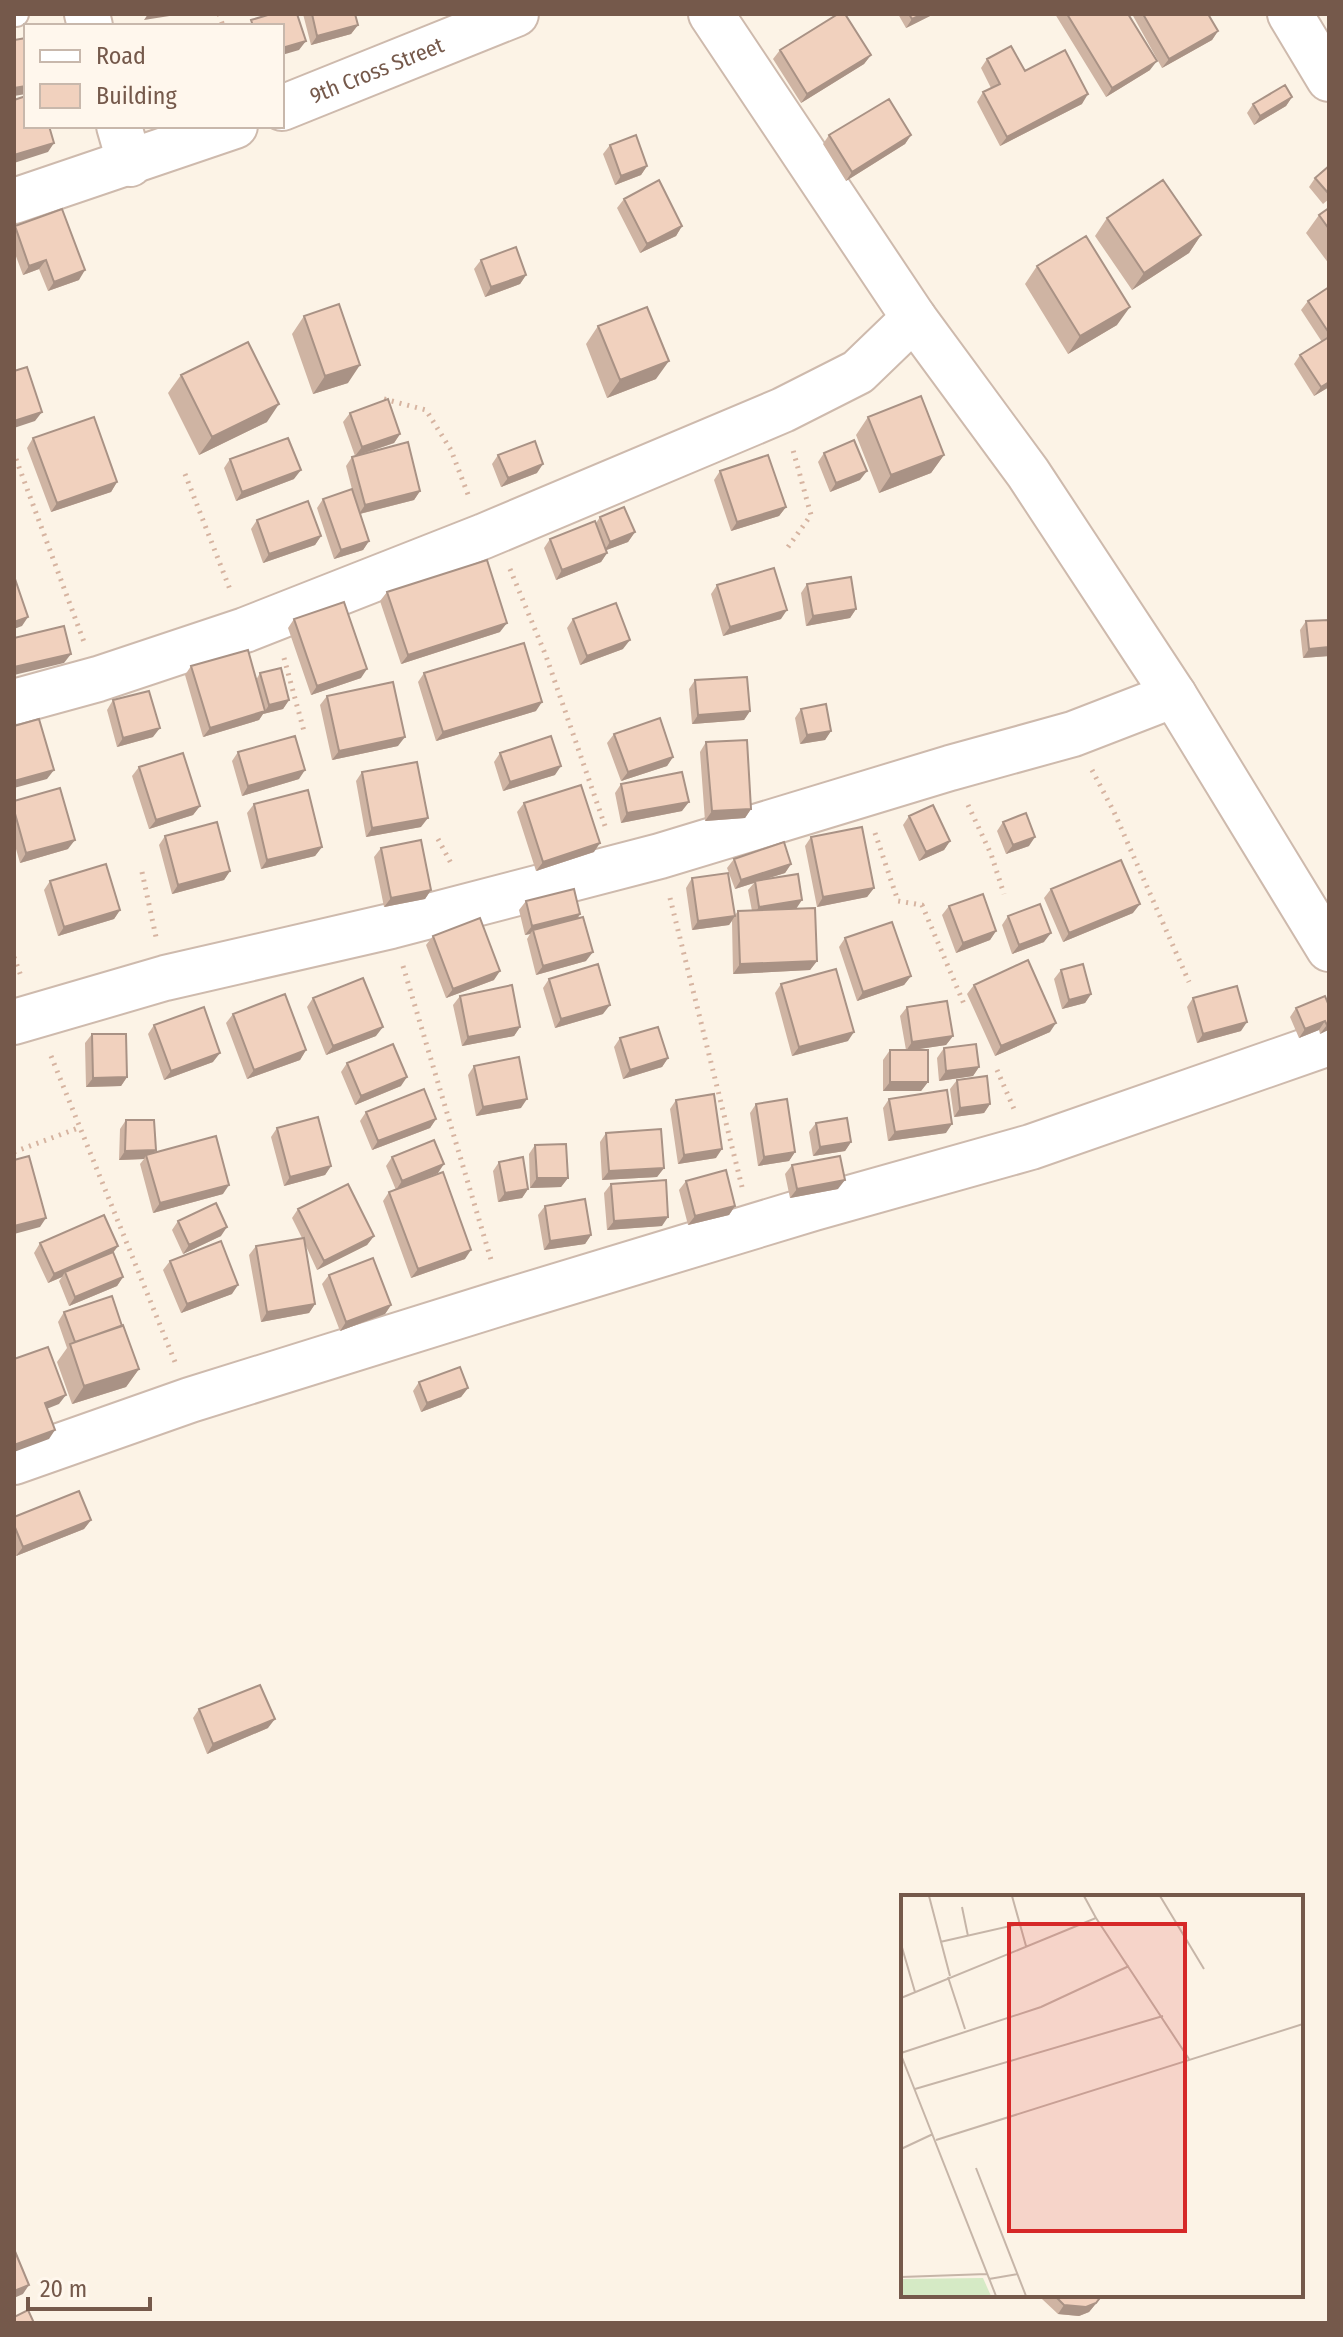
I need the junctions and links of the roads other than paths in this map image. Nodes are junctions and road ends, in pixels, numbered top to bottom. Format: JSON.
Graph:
{"nodes":[{"id":1,"x":516,"y":14,"type":"edge"},
{"id":2,"x":711,"y":14,"type":"edge"},
{"id":3,"x":1290,"y":14,"type":"edge"},
{"id":4,"x":1329,"y":79,"type":"edge"},
{"id":5,"x":284,"y":107,"type":"edge"},
{"id":6,"x":223,"y":128,"type":"edge"},
{"id":7,"x":124,"y":145,"type":"edge"},
{"id":8,"x":14,"y":201,"type":"edge"},
{"id":9,"x":914,"y":318,"type":"junction"},
{"id":10,"x":1174,"y":695,"type":"junction"},
{"id":11,"x":14,"y":702,"type":"edge"},
{"id":12,"x":1329,"y":949,"type":"edge"},
{"id":13,"x":24,"y":1019,"type":"edge"},
{"id":14,"x":1329,"y":1043,"type":"edge"},
{"id":15,"x":14,"y":1462,"type":"edge"}],
"edges":[{"from":1,"to":5,"type":"street","name":"9th Cross Street"},
{"from":2,"to":9,"type":"street"},
{"from":3,"to":4,"type":"street"},
{"from":6,"to":7,"type":"street"},
{"from":7,"to":8,"type":"street"},
{"from":9,"to":10,"type":"street"},
{"from":9,"to":11,"type":"street"},
{"from":10,"to":12,"type":"street"},
{"from":10,"to":13,"type":"street"},
{"from":14,"to":15,"type":"street"}]}
